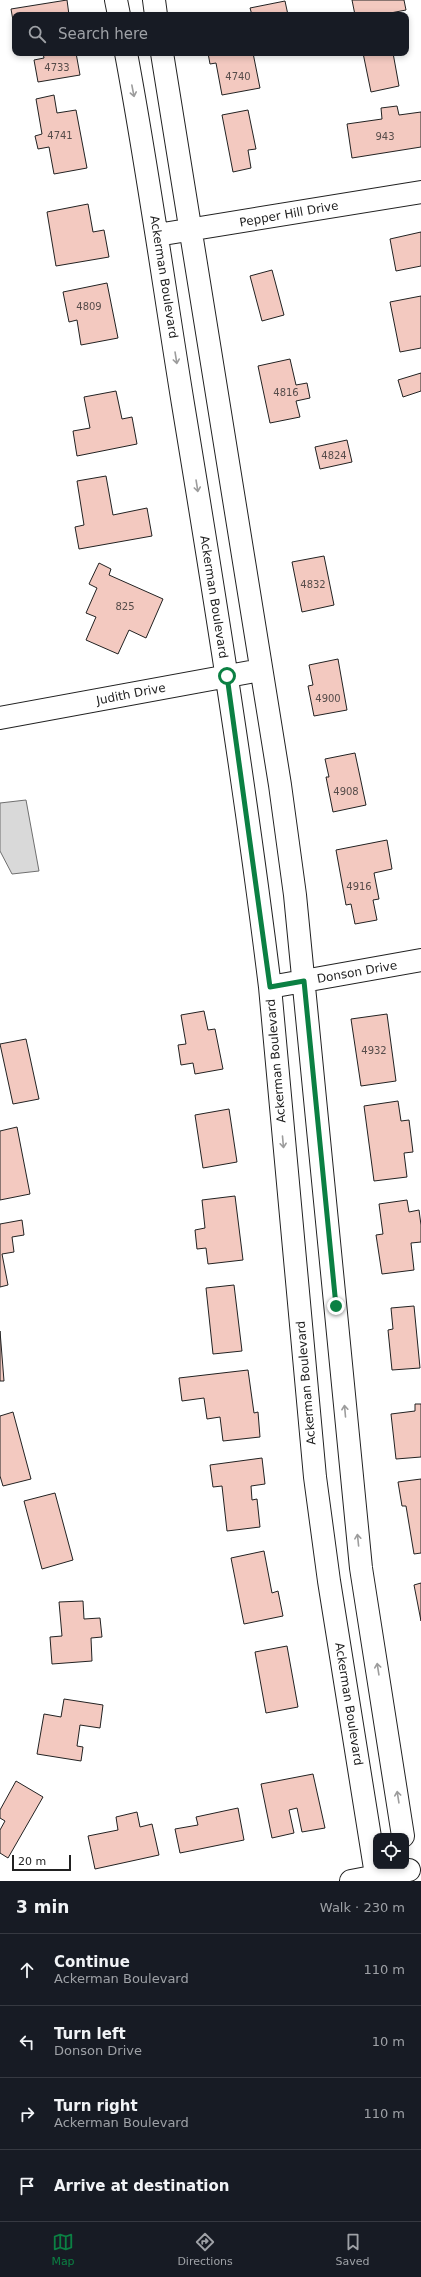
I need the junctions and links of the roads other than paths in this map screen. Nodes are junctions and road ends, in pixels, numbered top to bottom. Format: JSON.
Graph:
{"nodes":[{"id":1,"x":116,"y":0,"type":"edge"},
{"id":2,"x":154,"y":0,"type":"edge"},
{"id":3,"x":118,"y":12,"type":"edge"},
{"id":4,"x":156,"y":12,"type":"edge"},
{"id":5,"x":127,"y":56,"type":"edge"},
{"id":6,"x":162,"y":56,"type":"edge"},
{"id":7,"x":421,"y":192,"type":"edge"},
{"id":8,"x":190,"y":231,"type":"junction"},
{"id":9,"x":157,"y":235,"type":"junction"},
{"id":10,"x":261,"y":670,"type":"junction"},
{"id":11,"x":227,"y":676,"type":"junction"},
{"id":12,"x":0,"y":718,"type":"edge"},
{"id":13,"x":421,"y":960,"type":"edge"},
{"id":14,"x":304,"y":981,"type":"junction"},
{"id":15,"x":270,"y":987,"type":"junction"},
{"id":16,"x":403,"y":1833,"type":"edge"},
{"id":17,"x":406,"y":1869,"type":"edge"},
{"id":18,"x":376,"y":1879,"type":"edge"},
{"id":19,"x":352,"y":1881,"type":"edge"}],
"edges":[{"from":1,"to":3,"type":"street"},
{"from":2,"to":4,"type":"street"},
{"from":5,"to":9,"type":"street","name":"Ackerman Boulevard","one_way":true},
{"from":6,"to":8,"type":"street"},
{"from":7,"to":8,"type":"street","name":"Pepper Hill Drive"},
{"from":8,"to":9,"type":"street","name":"Pepper Hill Drive"},
{"from":8,"to":10,"type":"street"},
{"from":9,"to":11,"type":"street","name":"Ackerman Boulevard","one_way":true},
{"from":10,"to":11,"type":"street","name":"Judith Drive"},
{"from":10,"to":14,"type":"street"},
{"from":11,"to":12,"type":"street","name":"Judith Drive"},
{"from":11,"to":15,"type":"street","name":"Ackerman Boulevard"},
{"from":13,"to":14,"type":"street","name":"Donson Drive"},
{"from":14,"to":15,"type":"street","name":"Donson Drive"},
{"from":16,"to":14,"type":"street","one_way":true},
{"from":15,"to":18,"type":"street","name":"Ackerman Boulevard","one_way":true},
{"from":17,"to":18,"type":"street"},
{"from":18,"to":19,"type":"street"}]}
